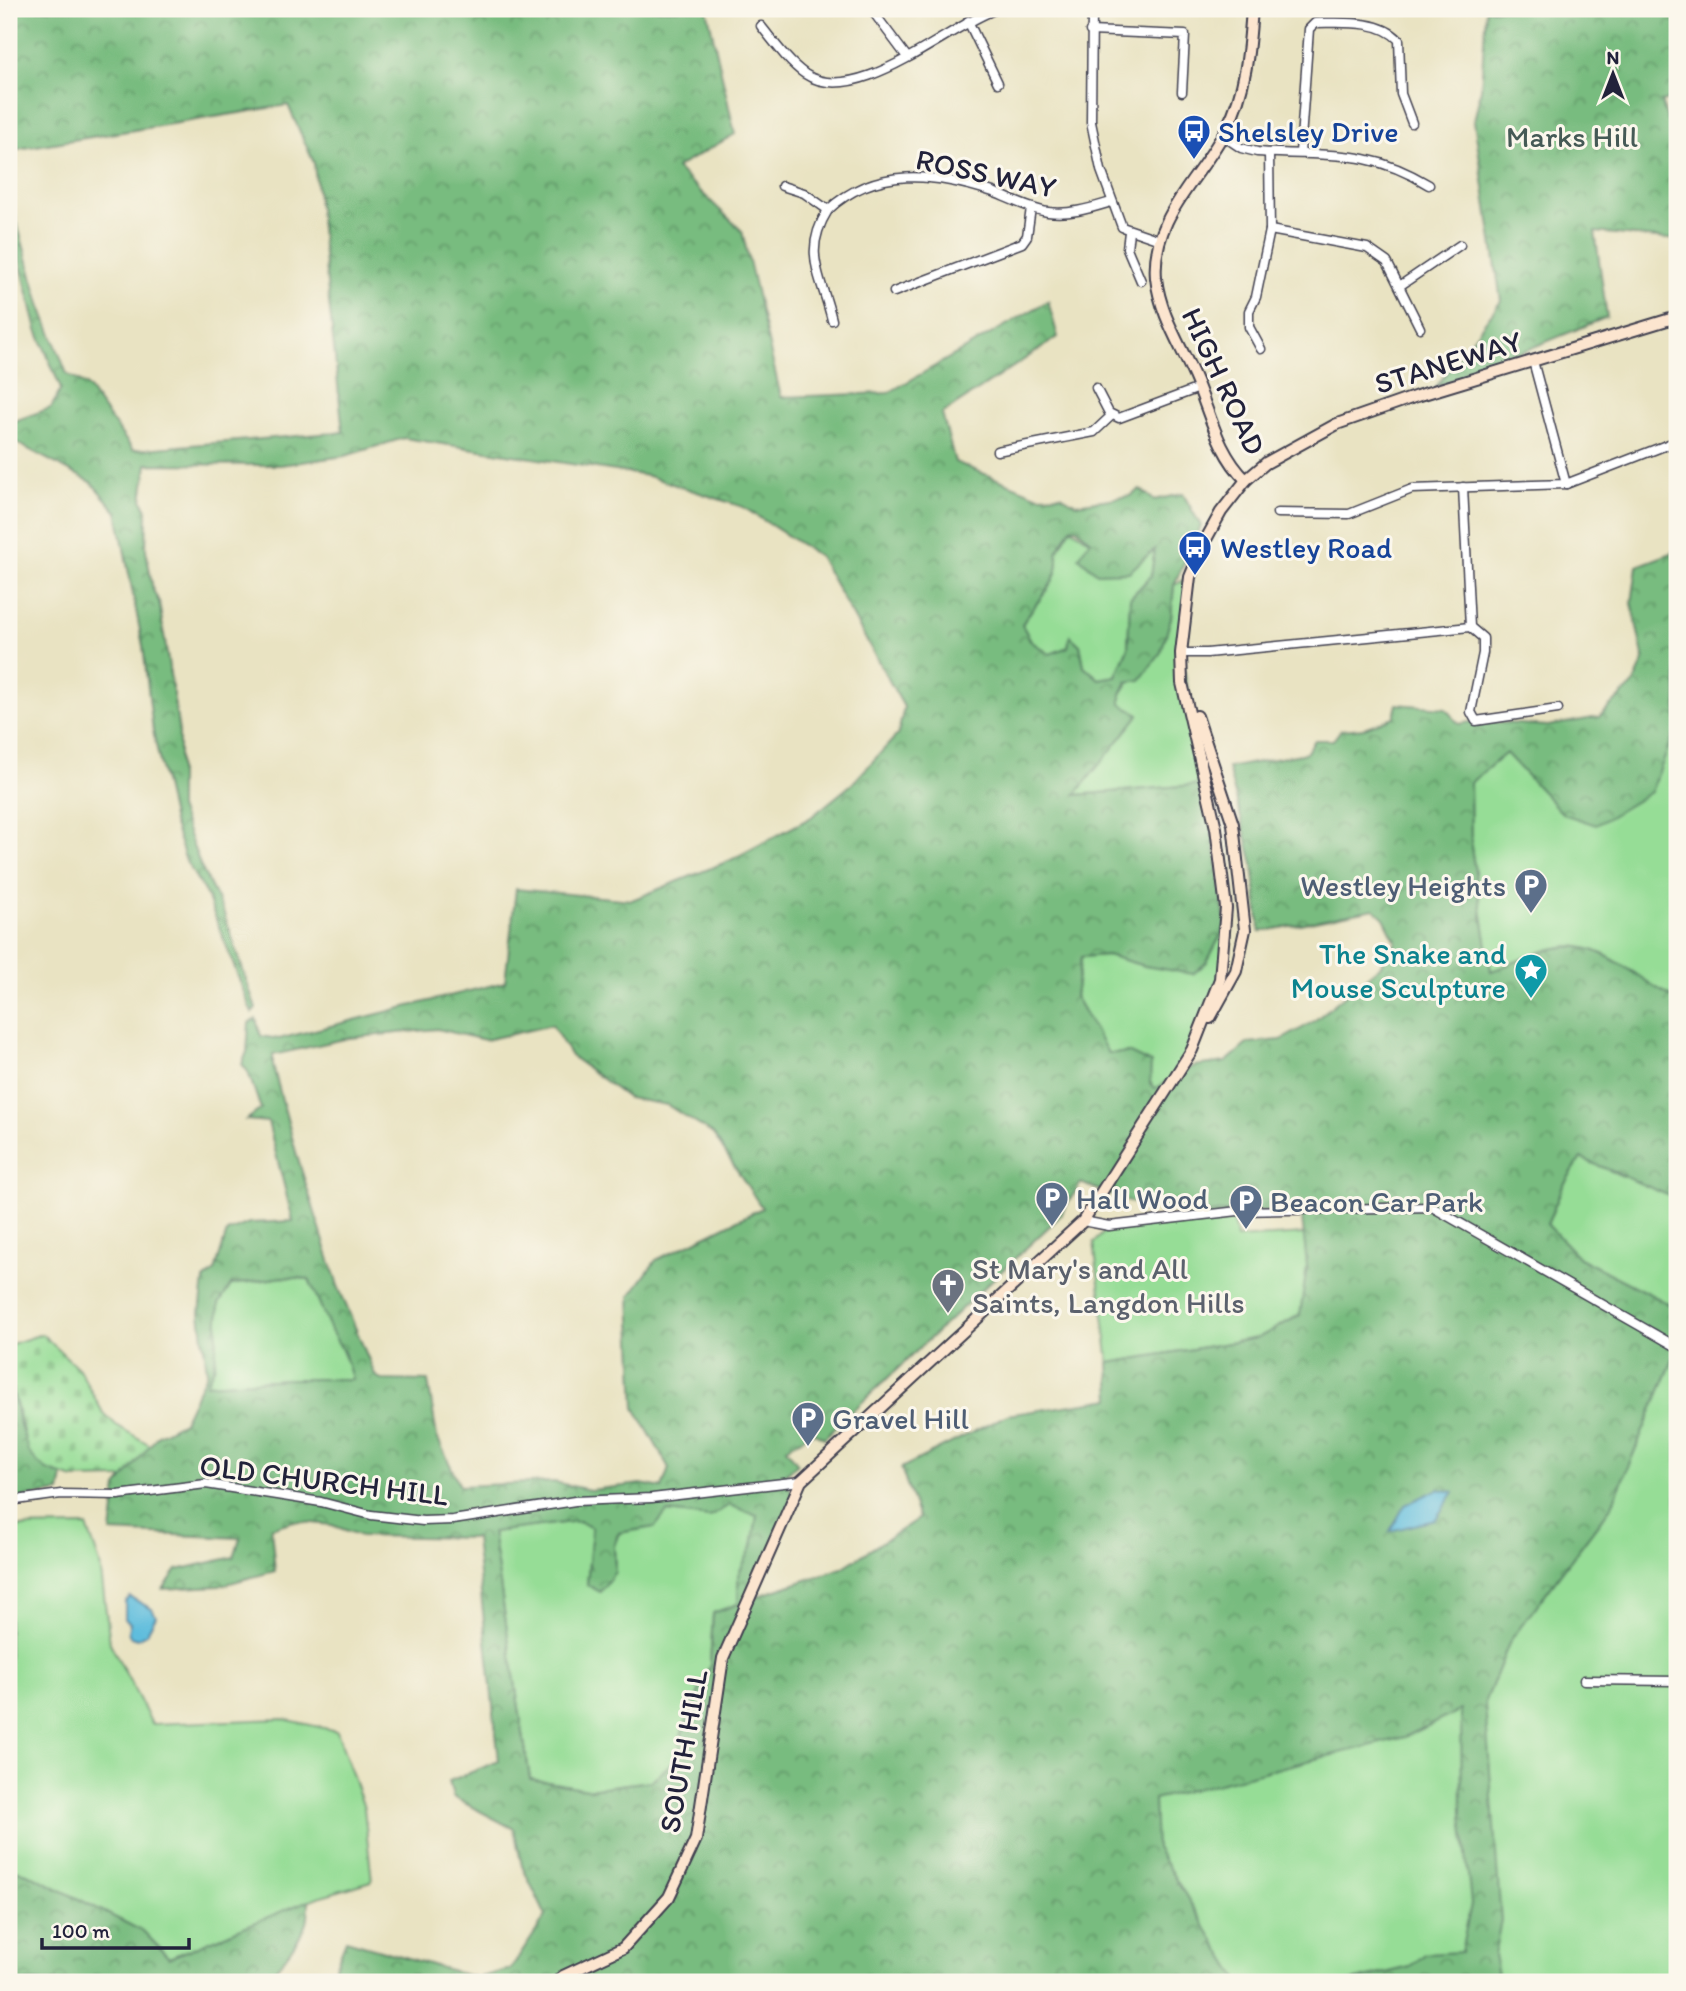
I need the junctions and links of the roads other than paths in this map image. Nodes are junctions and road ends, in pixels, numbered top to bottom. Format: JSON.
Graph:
{"nodes":[{"id":1,"x":871,"y":9,"type":"edge"},
{"id":2,"x":998,"y":9,"type":"edge"},
{"id":3,"x":1091,"y":9,"type":"edge"},
{"id":4,"x":1252,"y":9,"type":"edge"},
{"id":5,"x":968,"y":21,"type":"junction"},
{"id":6,"x":761,"y":26,"type":"dead end"},
{"id":7,"x":1090,"y":31,"type":"junction"},
{"id":8,"x":907,"y":57,"type":"junction"},
{"id":9,"x":998,"y":83,"type":"dead end"},
{"id":10,"x":1182,"y":92,"type":"dead end"},
{"id":11,"x":1412,"y":123,"type":"dead end"},
{"id":12,"x":1223,"y":136,"type":"junction"},
{"id":13,"x":1269,"y":153,"type":"junction"},
{"id":14,"x":1300,"y":153,"type":"junction"},
{"id":15,"x":1429,"y":185,"type":"dead end"},
{"id":16,"x":782,"y":186,"type":"dead end"},
{"id":17,"x":1111,"y":202,"type":"junction"},
{"id":18,"x":1031,"y":208,"type":"junction"},
{"id":19,"x":828,"y":210,"type":"junction"},
{"id":20,"x":1270,"y":230,"type":"junction"},
{"id":21,"x":1129,"y":232,"type":"junction"},
{"id":22,"x":1160,"y":240,"type":"junction"},
{"id":23,"x":1460,"y":245,"type":"dead end"},
{"id":24,"x":1141,"y":281,"type":"dead end"},
{"id":25,"x":1401,"y":285,"type":"junction"},
{"id":26,"x":894,"y":292,"type":"dead end"},
{"id":27,"x":1677,"y":317,"type":"edge"},
{"id":28,"x":832,"y":320,"type":"dead end"},
{"id":29,"x":1420,"y":328,"type":"dead end"},
{"id":30,"x":1261,"y":349,"type":"dead end"},
{"id":31,"x":1533,"y":361,"type":"junction"},
{"id":32,"x":1096,"y":388,"type":"dead end"},
{"id":33,"x":1199,"y":388,"type":"junction"},
{"id":34,"x":1111,"y":416,"type":"junction"},
{"id":35,"x":1677,"y":441,"type":"edge"},
{"id":36,"x":997,"y":452,"type":"dead end"},
{"id":37,"x":1246,"y":480,"type":"junction"},
{"id":38,"x":1566,"y":484,"type":"junction"},
{"id":39,"x":1463,"y":487,"type":"junction"},
{"id":40,"x":1278,"y":513,"type":"dead end"},
{"id":41,"x":1470,"y":627,"type":"junction"},
{"id":42,"x":1181,"y":653,"type":"junction"},
{"id":43,"x":1558,"y":709,"type":"dead end"},
{"id":44,"x":1197,"y":1038,"type":"junction"},
{"id":45,"x":1083,"y":1221,"type":"junction"},
{"id":46,"x":1677,"y":1348,"type":"edge"},
{"id":47,"x":801,"y":1481,"type":"junction"},
{"id":48,"x":9,"y":1501,"type":"edge"},
{"id":49,"x":1584,"y":1680,"type":"dead end"},
{"id":50,"x":1677,"y":1681,"type":"edge"},
{"id":51,"x":557,"y":1982,"type":"edge"}],
"edges":[{"from":1,"to":8,"type":"street"},
{"from":2,"to":5,"type":"street"},
{"from":3,"to":7,"type":"street"},
{"from":4,"to":12,"type":"main road","name":"HIGH ROAD"},
{"from":5,"to":8,"type":"street"},
{"from":5,"to":9,"type":"street"},
{"from":6,"to":8,"type":"street"},
{"from":7,"to":10,"type":"street"},
{"from":7,"to":17,"type":"street"},
{"from":11,"to":14,"type":"street"},
{"from":12,"to":13,"type":"street"},
{"from":12,"to":22,"type":"main road","name":"HIGH ROAD"},
{"from":13,"to":14,"type":"street"},
{"from":13,"to":20,"type":"street"},
{"from":14,"to":15,"type":"street"},
{"from":16,"to":19,"type":"street"},
{"from":17,"to":18,"type":"street","name":"ROSS WAY"},
{"from":17,"to":21,"type":"street"},
{"from":18,"to":19,"type":"street","name":"ROSS WAY"},
{"from":18,"to":26,"type":"street"},
{"from":19,"to":28,"type":"street"},
{"from":20,"to":25,"type":"street"},
{"from":20,"to":30,"type":"street"},
{"from":21,"to":22,"type":"street"},
{"from":21,"to":24,"type":"street"},
{"from":22,"to":33,"type":"main road","name":"HIGH ROAD"},
{"from":23,"to":25,"type":"street"},
{"from":25,"to":29,"type":"street"},
{"from":27,"to":31,"type":"main road","name":"STANEWAY"},
{"from":31,"to":37,"type":"main road","name":"STANEWAY"},
{"from":31,"to":38,"type":"street"},
{"from":32,"to":34,"type":"street"},
{"from":33,"to":34,"type":"street"},
{"from":33,"to":37,"type":"main road","name":"HIGH ROAD"},
{"from":34,"to":36,"type":"street"},
{"from":35,"to":38,"type":"street"},
{"from":37,"to":42,"type":"main road","name":"HIGH ROAD"},
{"from":38,"to":39,"type":"street"},
{"from":39,"to":40,"type":"street"},
{"from":39,"to":41,"type":"street"},
{"from":41,"to":42,"type":"street"},
{"from":41,"to":43,"type":"street"},
{"from":42,"to":44,"type":"main road","name":"HIGH ROAD"},
{"from":42,"to":44,"type":"main road","name":"HIGH ROAD"},
{"from":44,"to":45,"type":"main road","name":"HIGH ROAD"},
{"from":45,"to":46,"type":"street"},
{"from":45,"to":47,"type":"main road","name":"HIGH ROAD"},
{"from":47,"to":48,"type":"street","name":"OLD CHURCH HILL"},
{"from":47,"to":51,"type":"main road","name":"SOUTH HILL"},
{"from":49,"to":50,"type":"street"}]}
